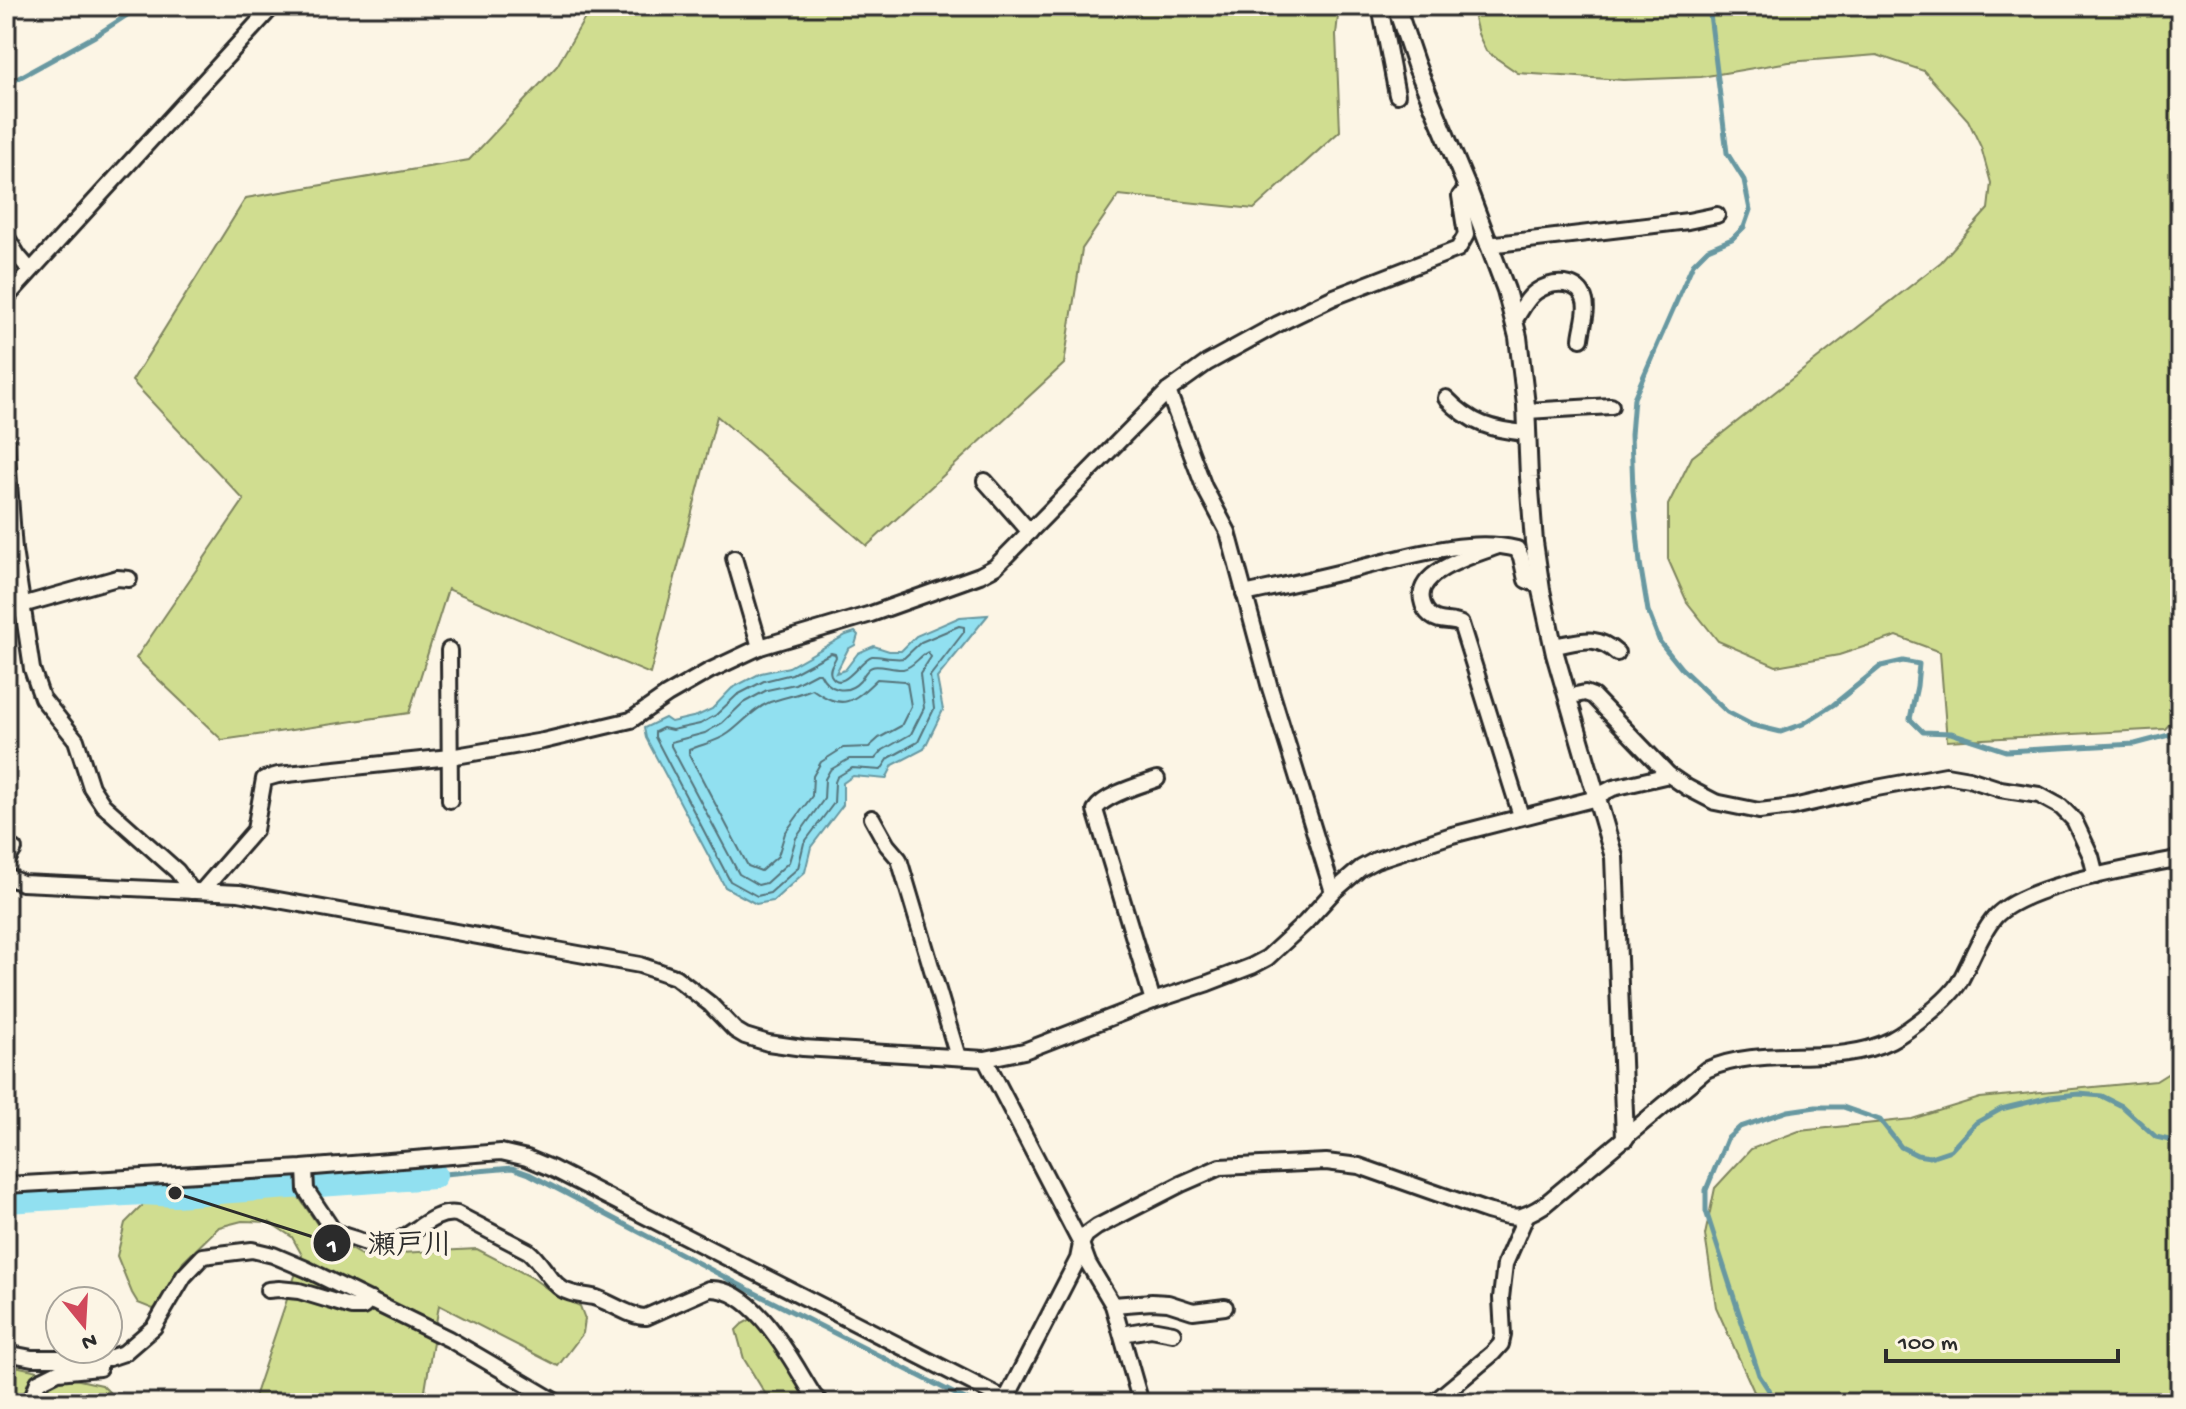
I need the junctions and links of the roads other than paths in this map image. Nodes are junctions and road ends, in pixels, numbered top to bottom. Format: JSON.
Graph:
{"nodes":[{"id":1,"x":273,"y":6,"type":"edge"},
{"id":2,"x":1380,"y":6,"type":"edge"},
{"id":3,"x":1396,"y":6,"type":"edge"},
{"id":4,"x":1397,"y":95,"type":"dead end"},
{"id":5,"x":1469,"y":192,"type":"junction"},
{"id":6,"x":1717,"y":215,"type":"dead end"},
{"id":7,"x":6,"y":236,"type":"edge"},
{"id":8,"x":1488,"y":245,"type":"junction"},
{"id":9,"x":30,"y":270,"type":"junction"},
{"id":10,"x":6,"y":298,"type":"edge"},
{"id":11,"x":1514,"y":321,"type":"junction"},
{"id":12,"x":1581,"y":339,"type":"dead end"},
{"id":13,"x":1168,"y":391,"type":"junction"},
{"id":14,"x":1446,"y":398,"type":"dead end"},
{"id":15,"x":1611,"y":406,"type":"dead end"},
{"id":16,"x":1527,"y":411,"type":"junction"},
{"id":17,"x":1527,"y":433,"type":"junction"},
{"id":18,"x":6,"y":442,"type":"edge"},
{"id":19,"x":985,"y":481,"type":"dead end"},
{"id":20,"x":1030,"y":532,"type":"junction"},
{"id":21,"x":1498,"y":546,"type":"junction"},
{"id":22,"x":734,"y":558,"type":"dead end"},
{"id":23,"x":129,"y":579,"type":"dead end"},
{"id":24,"x":1540,"y":586,"type":"junction"},
{"id":25,"x":1244,"y":594,"type":"junction"},
{"id":26,"x":22,"y":605,"type":"junction"},
{"id":27,"x":1553,"y":646,"type":"junction"},
{"id":28,"x":760,"y":647,"type":"junction"},
{"id":29,"x":449,"y":650,"type":"dead end"},
{"id":30,"x":1617,"y":653,"type":"dead end"},
{"id":31,"x":1567,"y":697,"type":"junction"},
{"id":32,"x":450,"y":757,"type":"junction"},
{"id":33,"x":1669,"y":775,"type":"junction"},
{"id":34,"x":1157,"y":779,"type":"dead end"},
{"id":35,"x":1597,"y":794,"type":"junction"},
{"id":36,"x":450,"y":800,"type":"dead end"},
{"id":37,"x":1521,"y":816,"type":"junction"},
{"id":38,"x":872,"y":818,"type":"dead end"},
{"id":39,"x":2180,"y":858,"type":"edge"},
{"id":40,"x":6,"y":876,"type":"edge"},
{"id":41,"x":2096,"y":876,"type":"junction"},
{"id":42,"x":197,"y":891,"type":"junction"},
{"id":43,"x":1333,"y":892,"type":"junction"},
{"id":44,"x":1153,"y":1001,"type":"junction"},
{"id":45,"x":958,"y":1057,"type":"junction"},
{"id":46,"x":985,"y":1059,"type":"junction"},
{"id":47,"x":1625,"y":1138,"type":"junction"},
{"id":48,"x":305,"y":1168,"type":"junction"},
{"id":49,"x":6,"y":1185,"type":"edge"},
{"id":50,"x":1526,"y":1216,"type":"junction"},
{"id":51,"x":1081,"y":1244,"type":"junction"},
{"id":52,"x":268,"y":1290,"type":"dead end"},
{"id":53,"x":371,"y":1300,"type":"junction"},
{"id":54,"x":1113,"y":1305,"type":"junction"},
{"id":55,"x":1225,"y":1307,"type":"dead end"},
{"id":56,"x":1173,"y":1333,"type":"dead end"},
{"id":57,"x":1122,"y":1334,"type":"junction"},
{"id":58,"x":6,"y":1353,"type":"edge"},
{"id":59,"x":124,"y":1353,"type":"edge"},
{"id":60,"x":44,"y":1358,"type":"edge"},
{"id":61,"x":99,"y":1365,"type":"edge"},
{"id":62,"x":1008,"y":1402,"type":"edge"},
{"id":63,"x":30,"y":1403,"type":"edge"},
{"id":64,"x":558,"y":1403,"type":"edge"},
{"id":65,"x":821,"y":1403,"type":"edge"},
{"id":66,"x":1141,"y":1403,"type":"edge"},
{"id":67,"x":1433,"y":1403,"type":"edge"}],
"edges":[{"from":1,"to":9,"type":"street"},
{"from":2,"to":4,"type":"street"},
{"from":3,"to":5,"type":"street"},
{"from":5,"to":8,"type":"street"},
{"from":5,"to":13,"type":"street"},
{"from":6,"to":8,"type":"street"},
{"from":7,"to":9,"type":"street"},
{"from":8,"to":11,"type":"street"},
{"from":9,"to":10,"type":"street"},
{"from":11,"to":12,"type":"street"},
{"from":11,"to":16,"type":"street"},
{"from":13,"to":20,"type":"street"},
{"from":13,"to":25,"type":"street"},
{"from":14,"to":17,"type":"street"},
{"from":15,"to":16,"type":"street"},
{"from":16,"to":17,"type":"street"},
{"from":17,"to":24,"type":"street"},
{"from":18,"to":26,"type":"street"},
{"from":19,"to":20,"type":"street"},
{"from":20,"to":28,"type":"street"},
{"from":21,"to":24,"type":"street"},
{"from":21,"to":25,"type":"street"},
{"from":21,"to":37,"type":"street"},
{"from":22,"to":28,"type":"street"},
{"from":23,"to":26,"type":"street"},
{"from":24,"to":27,"type":"street"},
{"from":25,"to":43,"type":"street"},
{"from":26,"to":42,"type":"street"},
{"from":27,"to":30,"type":"street"},
{"from":27,"to":31,"type":"street"},
{"from":28,"to":32,"type":"street"},
{"from":29,"to":32,"type":"street"},
{"from":31,"to":33,"type":"street"},
{"from":31,"to":35,"type":"street"},
{"from":32,"to":36,"type":"street"},
{"from":32,"to":42,"type":"street"},
{"from":33,"to":35,"type":"street"},
{"from":33,"to":41,"type":"street"},
{"from":34,"to":44,"type":"street"},
{"from":35,"to":37,"type":"street"},
{"from":35,"to":47,"type":"street"},
{"from":37,"to":43,"type":"street"},
{"from":38,"to":45,"type":"street"},
{"from":39,"to":41,"type":"street"},
{"from":40,"to":42,"type":"street"},
{"from":41,"to":47,"type":"street"},
{"from":42,"to":45,"type":"street"},
{"from":43,"to":44,"type":"street"},
{"from":44,"to":46,"type":"street"},
{"from":45,"to":46,"type":"street"},
{"from":46,"to":51,"type":"street"},
{"from":47,"to":50,"type":"street"},
{"from":48,"to":49,"type":"street"},
{"from":48,"to":62,"type":"street"},
{"from":48,"to":65,"type":"street"},
{"from":50,"to":51,"type":"street"},
{"from":50,"to":67,"type":"street"},
{"from":51,"to":54,"type":"street"},
{"from":51,"to":62,"type":"street"},
{"from":52,"to":53,"type":"street"},
{"from":53,"to":59,"type":"street"},
{"from":53,"to":64,"type":"street"},
{"from":54,"to":55,"type":"street"},
{"from":54,"to":57,"type":"street"},
{"from":56,"to":57,"type":"street"},
{"from":57,"to":66,"type":"street"},
{"from":58,"to":60,"type":"street"},
{"from":61,"to":63,"type":"street"}]}
